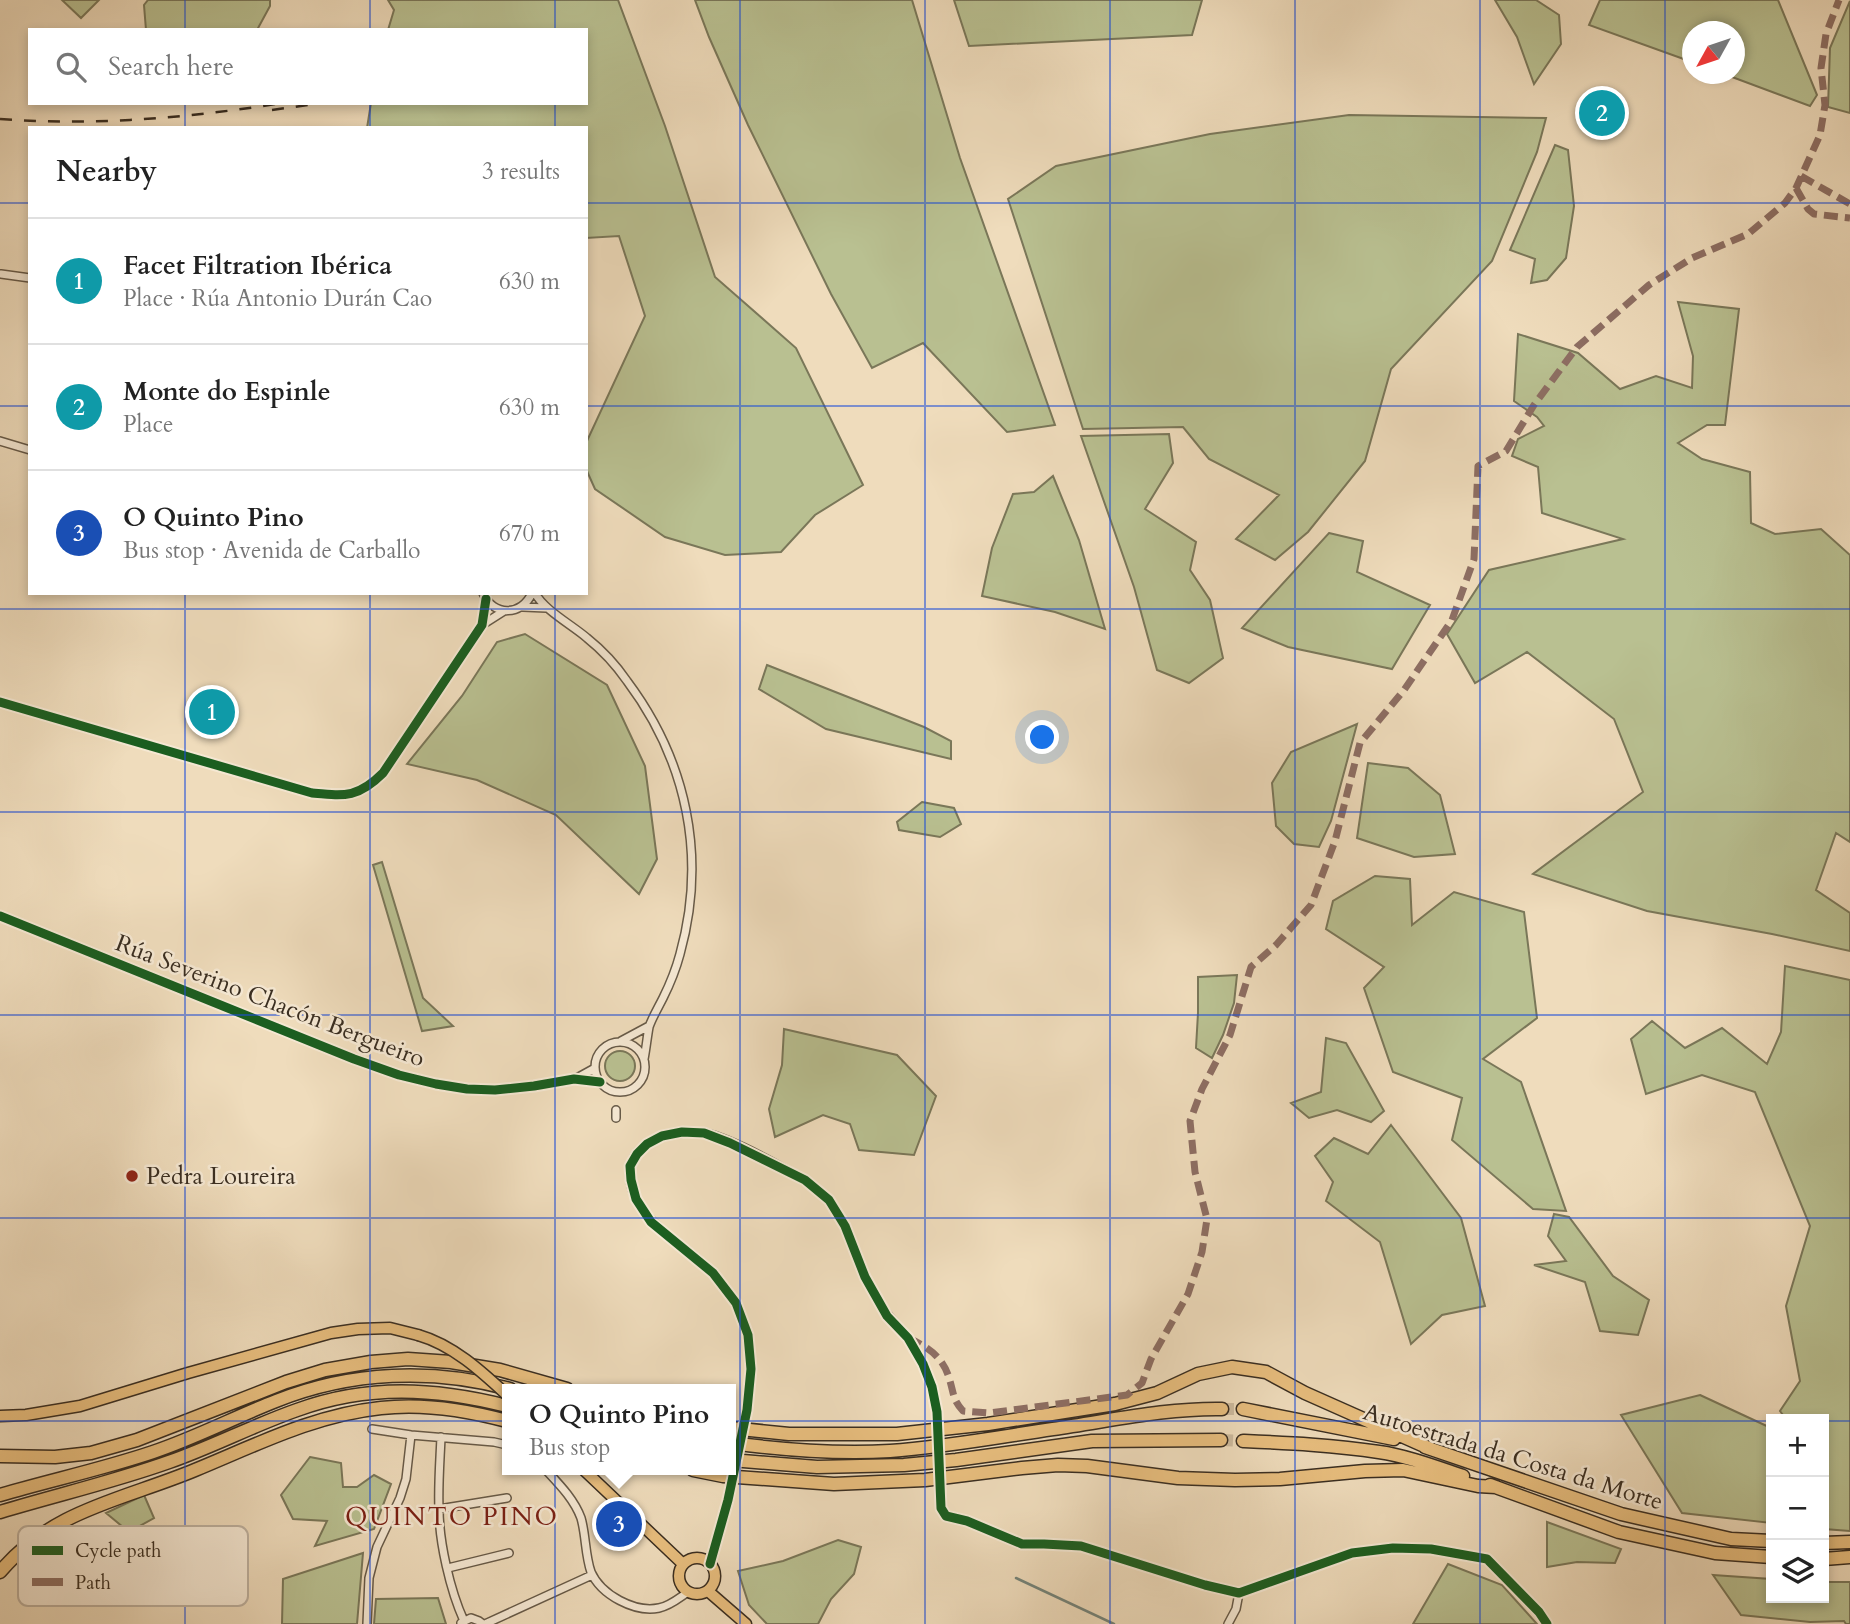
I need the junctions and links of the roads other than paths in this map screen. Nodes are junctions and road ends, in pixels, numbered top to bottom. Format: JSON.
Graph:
{"nodes":[{"id":1,"x":0,"y":267,"type":"edge"},
{"id":2,"x":0,"y":276,"type":"edge"},
{"id":3,"x":28,"y":278,"type":"edge"},
{"id":4,"x":0,"y":441,"type":"edge"},
{"id":5,"x":28,"y":449,"type":"edge"},
{"id":6,"x":533,"y":595,"type":"edge"},
{"id":7,"x":536,"y":595,"type":"edge"},
{"id":8,"x":484,"y":596,"type":"edge"},
{"id":9,"x":523,"y":607,"type":"junction"},
{"id":10,"x":546,"y":608,"type":"junction"},
{"id":11,"x":504,"y":611,"type":"junction"},
{"id":12,"x":482,"y":625,"type":"junction"},
{"id":13,"x":0,"y":702,"type":"edge"},
{"id":14,"x":0,"y":916,"type":"edge"},
{"id":15,"x":649,"y":1026,"type":"junction"},
{"id":16,"x":621,"y":1041,"type":"junction"},
{"id":17,"x":644,"y":1059,"type":"junction"},
{"id":18,"x":595,"y":1068,"type":"junction"},
{"id":19,"x":574,"y":1079,"type":"junction"},
{"id":20,"x":600,"y":1082,"type":"junction"},
{"id":21,"x":549,"y":1384,"type":"edge"},
{"id":22,"x":502,"y":1387,"type":"edge"},
{"id":23,"x":502,"y":1390,"type":"edge"},
{"id":24,"x":502,"y":1405,"type":"edge"},
{"id":25,"x":1222,"y":1409,"type":"tunnel mouth"},
{"id":26,"x":1243,"y":1409,"type":"tunnel mouth"},
{"id":27,"x":937,"y":1412,"type":"tunnel mouth"},
{"id":28,"x":0,"y":1416,"type":"edge"},
{"id":29,"x":502,"y":1420,"type":"edge"},
{"id":30,"x":372,"y":1429,"type":"dead end"},
{"id":31,"x":736,"y":1429,"type":"edge"},
{"id":32,"x":411,"y":1435,"type":"junction"},
{"id":33,"x":441,"y":1437,"type":"junction"},
{"id":34,"x":1221,"y":1440,"type":"tunnel mouth"},
{"id":35,"x":1243,"y":1441,"type":"tunnel mouth"},
{"id":36,"x":502,"y":1444,"type":"edge"},
{"id":37,"x":736,"y":1444,"type":"edge"},
{"id":38,"x":1431,"y":1449,"type":"junction"},
{"id":39,"x":0,"y":1456,"type":"edge"},
{"id":40,"x":736,"y":1460,"type":"edge"},
{"id":41,"x":736,"y":1462,"type":"edge"},
{"id":42,"x":550,"y":1475,"type":"edge"},
{"id":43,"x":589,"y":1475,"type":"edge"},
{"id":44,"x":718,"y":1475,"type":"edge"},
{"id":45,"x":733,"y":1475,"type":"edge"},
{"id":46,"x":1496,"y":1488,"type":"junction"},
{"id":47,"x":0,"y":1495,"type":"edge"},
{"id":48,"x":507,"y":1499,"type":"dead end"},
{"id":49,"x":439,"y":1508,"type":"junction"},
{"id":50,"x":941,"y":1508,"type":"dead end"},
{"id":51,"x":0,"y":1512,"type":"edge"},
{"id":52,"x":54,"y":1526,"type":"edge"},
{"id":53,"x":1766,"y":1541,"type":"edge"},
{"id":54,"x":1850,"y":1542,"type":"edge"},
{"id":55,"x":1829,"y":1543,"type":"edge"},
{"id":56,"x":18,"y":1553,"type":"edge"},
{"id":57,"x":509,"y":1553,"type":"dead end"},
{"id":58,"x":1766,"y":1557,"type":"edge"},
{"id":59,"x":1850,"y":1557,"type":"edge"},
{"id":60,"x":1829,"y":1559,"type":"edge"},
{"id":61,"x":683,"y":1564,"type":"junction"},
{"id":62,"x":710,"y":1564,"type":"junction"},
{"id":63,"x":448,"y":1568,"type":"junction"},
{"id":64,"x":0,"y":1572,"type":"edge"},
{"id":65,"x":592,"y":1575,"type":"junction"},
{"id":66,"x":708,"y":1591,"type":"junction"},
{"id":67,"x":688,"y":1592,"type":"junction"},
{"id":68,"x":1239,"y":1593,"type":"junction"},
{"id":69,"x":462,"y":1622,"type":"edge"},
{"id":70,"x":367,"y":1624,"type":"edge"},
{"id":71,"x":484,"y":1624,"type":"edge"},
{"id":72,"x":746,"y":1624,"type":"edge"},
{"id":73,"x":1228,"y":1624,"type":"edge"},
{"id":74,"x":1547,"y":1624,"type":"edge"}],
"edges":[{"from":1,"to":2,"type":"street"},
{"from":2,"to":3,"type":"street"},
{"from":4,"to":5,"type":"street"},
{"from":6,"to":9,"type":"street"},
{"from":7,"to":10,"type":"street"},
{"from":8,"to":11,"type":"street"},
{"from":8,"to":12,"type":"street"},
{"from":9,"to":10,"type":"street"},
{"from":9,"to":11,"type":"street"},
{"from":10,"to":15,"type":"street"},
{"from":11,"to":12,"type":"street"},
{"from":12,"to":13,"type":"street"},
{"from":14,"to":19,"type":"street","name":"Rúa Severino Chacón Bergueiro"},
{"from":15,"to":16,"type":"street"},
{"from":15,"to":17,"type":"street"},
{"from":16,"to":17,"type":"street"},
{"from":16,"to":18,"type":"street"},
{"from":17,"to":20,"type":"street"},
{"from":18,"to":19,"type":"street","name":"Rúa Severino Chacón Bergueiro"},
{"from":18,"to":20,"type":"street"},
{"from":19,"to":20,"type":"street","name":"Rúa Severino Chacón Bergueiro"},
{"from":21,"to":39,"type":"highway"},
{"from":22,"to":47,"type":"highway"},
{"from":23,"to":28,"type":"main road","bridge":true},
{"from":24,"to":51,"type":"highway"},
{"from":25,"to":37,"type":"highway"},
{"from":26,"to":38,"type":"highway","name":"Autoestrada da Costa da Morte"},
{"from":27,"to":41,"type":"street","bridge":true},
{"from":29,"to":52,"type":"highway"},
{"from":30,"to":32,"type":"street"},
{"from":31,"to":38,"type":"highway"},
{"from":32,"to":33,"type":"street"},
{"from":32,"to":70,"type":"street"},
{"from":33,"to":36,"type":"street"},
{"from":33,"to":49,"type":"street"},
{"from":34,"to":40,"type":"highway"},
{"from":35,"to":46,"type":"highway","name":"Autoestrada da Costa da Morte"},
{"from":38,"to":53,"type":"highway","name":"Autoestrada da Costa da Morte"},
{"from":42,"to":65,"type":"street"},
{"from":43,"to":61,"type":"main road"},
{"from":44,"to":46,"type":"highway"},
{"from":45,"to":62,"type":"street","bridge":true},
{"from":46,"to":58,"type":"highway","name":"Autoestrada da Costa da Morte"},
{"from":48,"to":49,"type":"street"},
{"from":49,"to":63,"type":"street"},
{"from":50,"to":68,"type":"street"},
{"from":54,"to":55,"type":"highway"},
{"from":56,"to":64,"type":"highway"},
{"from":57,"to":63,"type":"street"},
{"from":59,"to":60,"type":"highway"},
{"from":61,"to":62,"type":"main road"},
{"from":61,"to":67,"type":"main road"},
{"from":62,"to":66,"type":"main road"},
{"from":63,"to":69,"type":"street"},
{"from":65,"to":67,"type":"street"},
{"from":65,"to":71,"type":"street"},
{"from":66,"to":67,"type":"main road"},
{"from":66,"to":72,"type":"main road"},
{"from":68,"to":73,"type":"street"},
{"from":68,"to":74,"type":"street"},
{"from":69,"to":71,"type":"street"}]}
